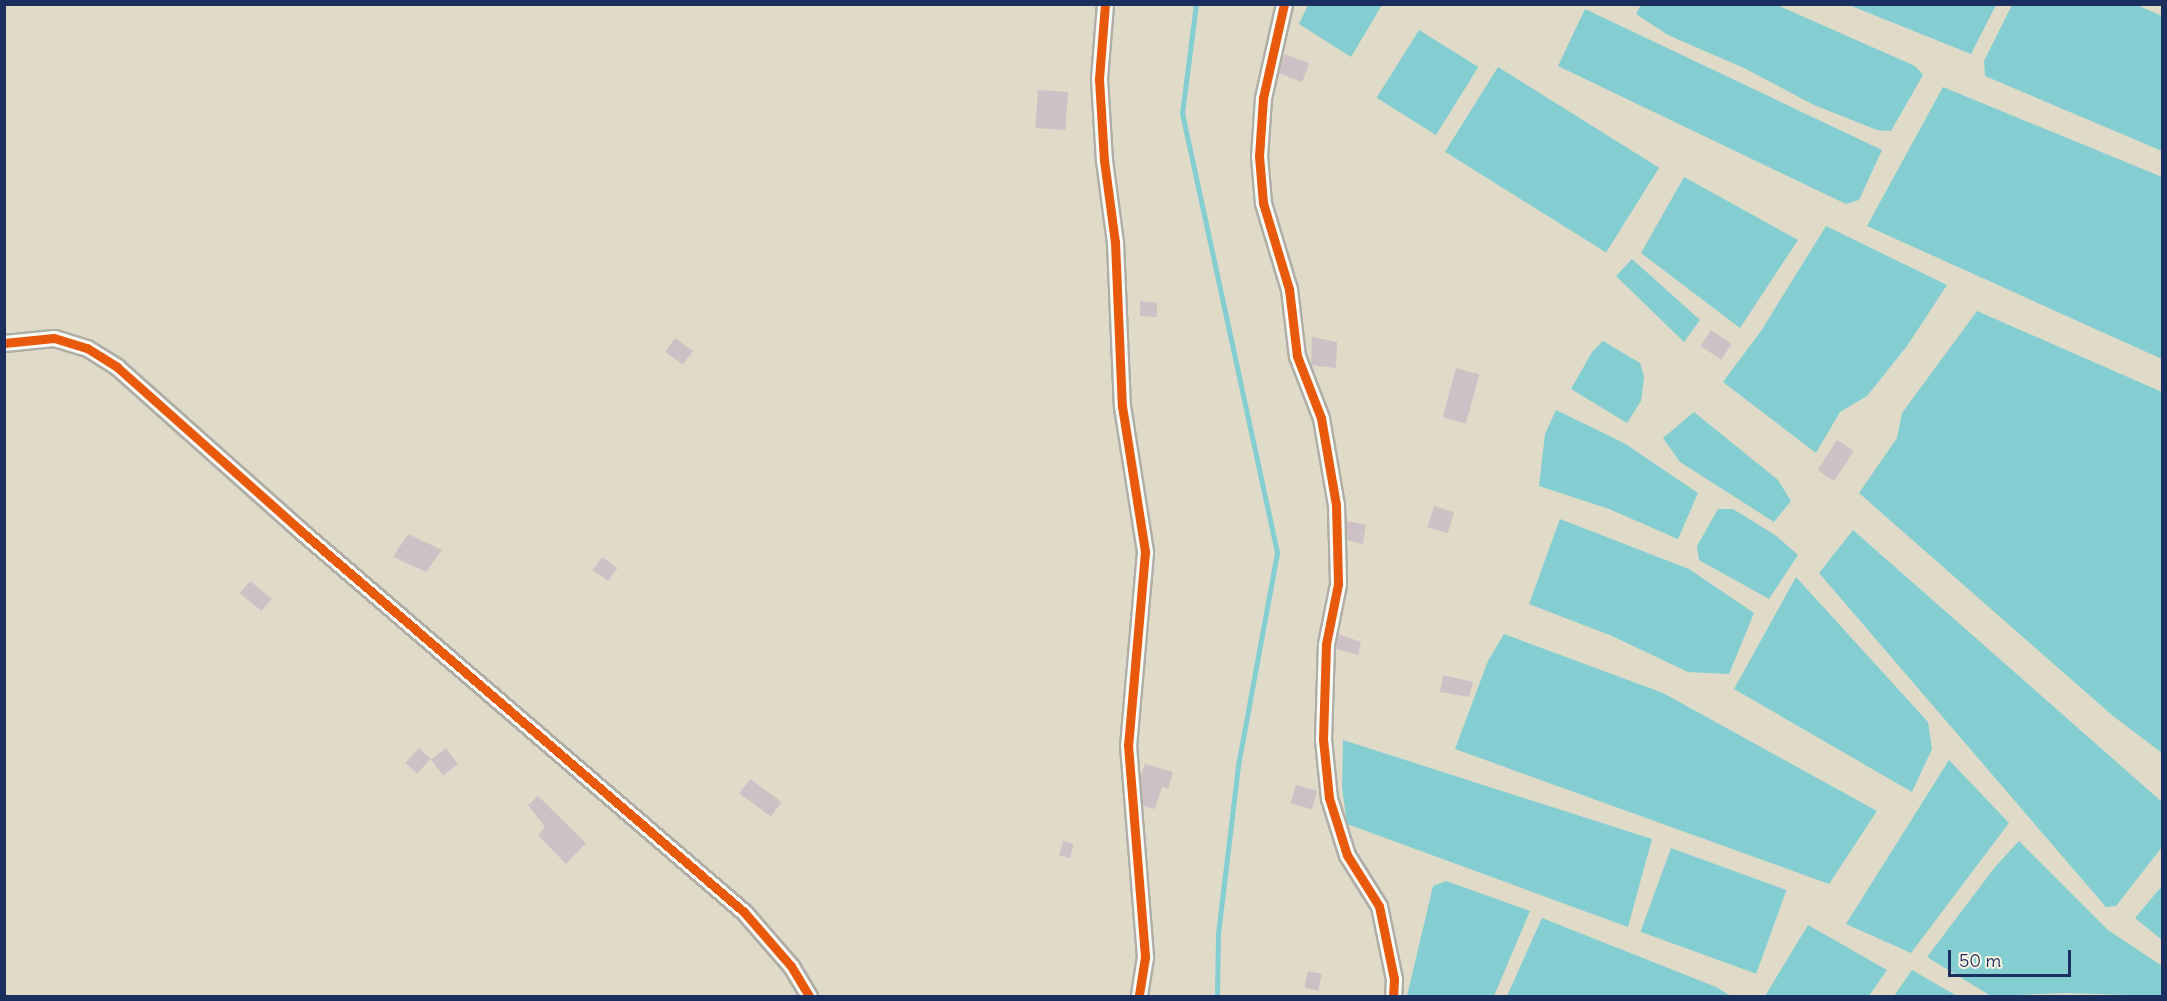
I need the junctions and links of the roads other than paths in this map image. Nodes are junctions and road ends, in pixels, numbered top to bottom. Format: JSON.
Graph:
{"nodes":[{"id":1,"x":1105,"y":4,"type":"edge"},
{"id":2,"x":1284,"y":4,"type":"edge"},
{"id":3,"x":4,"y":343,"type":"edge"},
{"id":4,"x":808,"y":996,"type":"edge"},
{"id":5,"x":1139,"y":996,"type":"edge"},
{"id":6,"x":1393,"y":996,"type":"edge"}],
"edges":[{"from":1,"to":5,"type":"street"},
{"from":2,"to":6,"type":"street"},
{"from":3,"to":4,"type":"street"}]}
